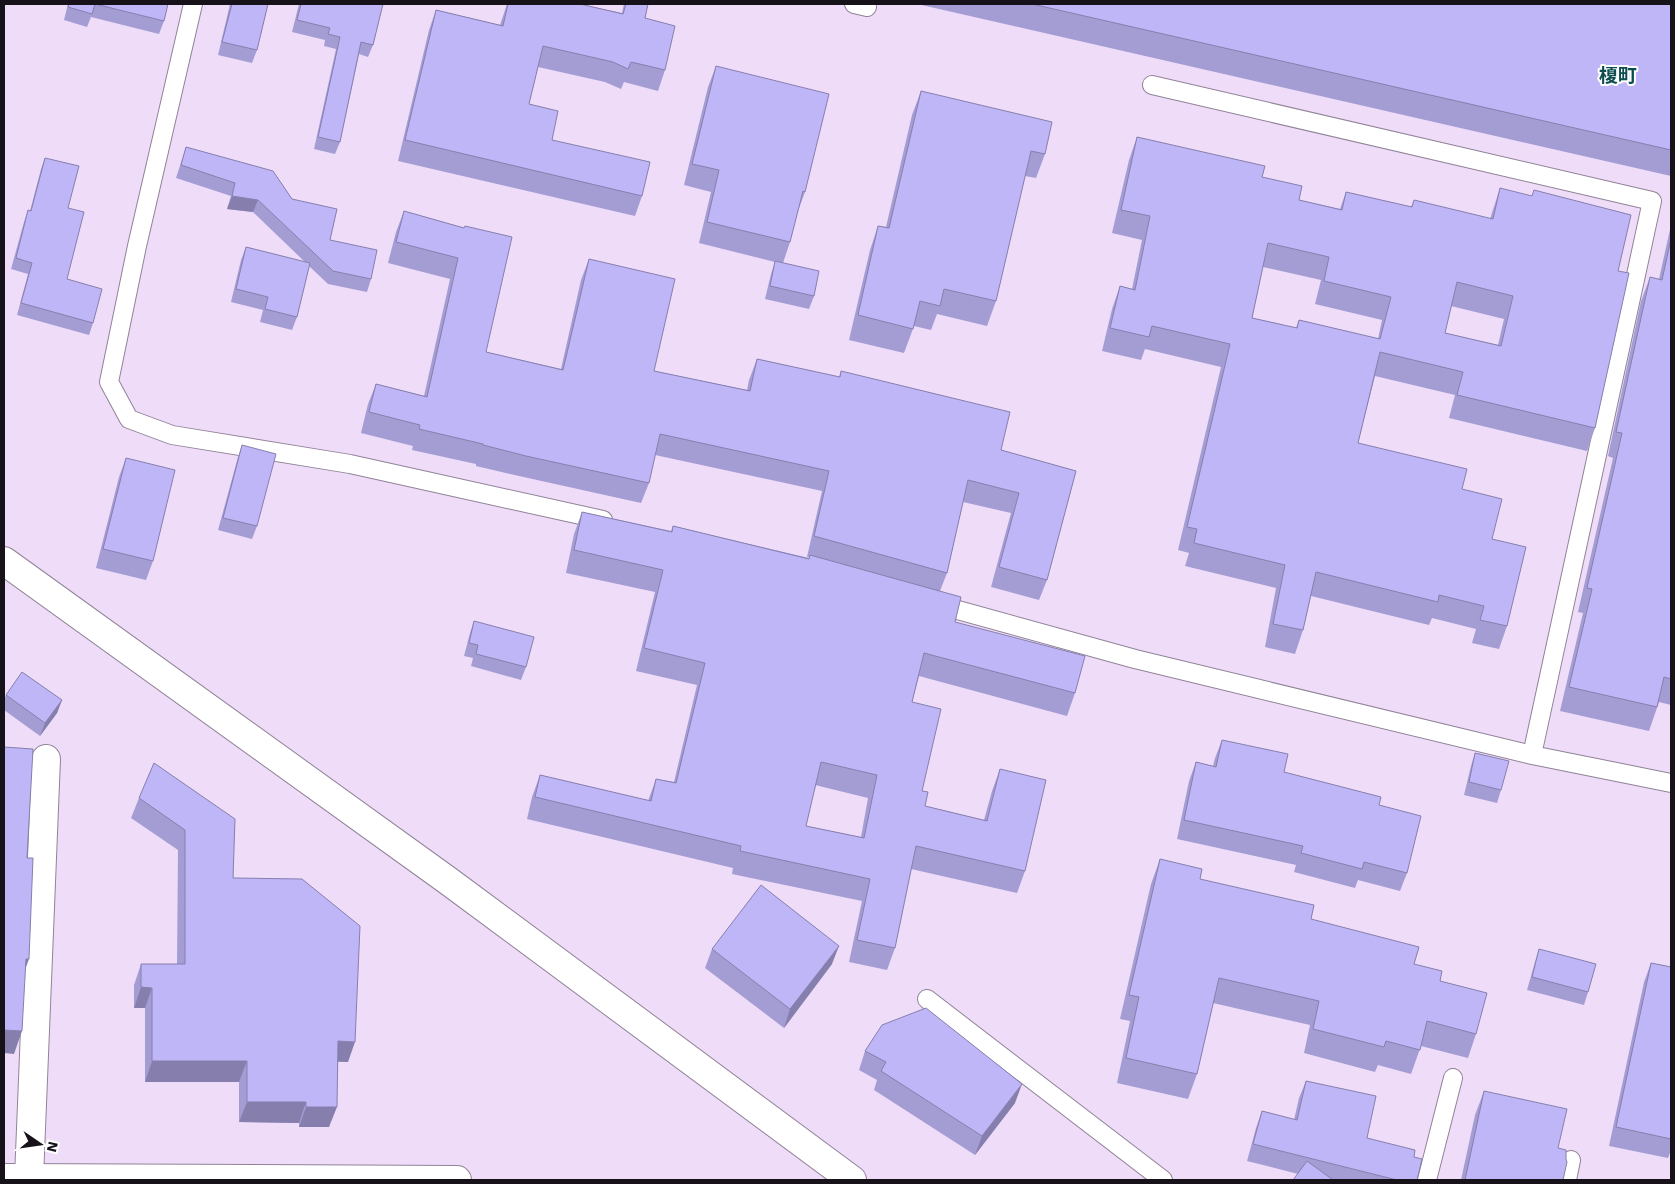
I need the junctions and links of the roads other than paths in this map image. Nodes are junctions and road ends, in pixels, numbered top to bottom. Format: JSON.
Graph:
{"nodes":[{"id":1,"x":193,"y":4,"type":"edge"},
{"id":2,"x":1152,"y":85,"type":"dead end"},
{"id":3,"x":623,"y":524,"type":"edge"},
{"id":4,"x":4,"y":561,"type":"edge"},
{"id":5,"x":924,"y":600,"type":"edge"},
{"id":6,"x":1532,"y":755,"type":"junction"},
{"id":7,"x":46,"y":759,"type":"dead end"},
{"id":8,"x":1671,"y":783,"type":"edge"},
{"id":9,"x":927,"y":999,"type":"dead end"},
{"id":10,"x":1453,"y":1078,"type":"dead end"},
{"id":11,"x":1571,"y":1160,"type":"dead end"},
{"id":12,"x":16,"y":1178,"type":"edge"},
{"id":13,"x":188,"y":1180,"type":"edge"},
{"id":14,"x":299,"y":1180,"type":"edge"},
{"id":15,"x":457,"y":1180,"type":"edge"},
{"id":16,"x":852,"y":1180,"type":"edge"},
{"id":17,"x":1163,"y":1180,"type":"edge"},
{"id":18,"x":1428,"y":1180,"type":"edge"},
{"id":19,"x":1567,"y":1180,"type":"edge"}],
"edges":[{"from":1,"to":3,"type":"lane"},
{"from":2,"to":6,"type":"lane"},
{"from":4,"to":16,"type":"street"},
{"from":5,"to":6,"type":"lane"},
{"from":6,"to":8,"type":"lane"},
{"from":7,"to":12,"type":"street"},
{"from":9,"to":17,"type":"lane"},
{"from":10,"to":18,"type":"lane"},
{"from":11,"to":19,"type":"lane"},
{"from":12,"to":13,"type":"street"},
{"from":13,"to":14,"type":"street"},
{"from":14,"to":15,"type":"street"}]}
